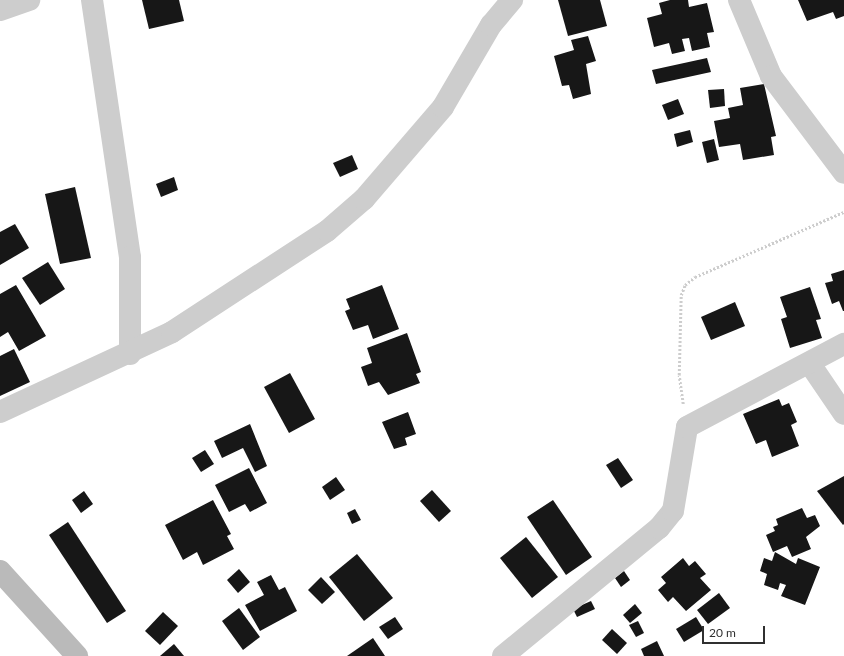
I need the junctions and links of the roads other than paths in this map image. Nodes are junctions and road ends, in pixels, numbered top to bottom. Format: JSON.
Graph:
{"nodes":[{"id":1,"x":29,"y":0,"type":"edge"},
{"id":2,"x":92,"y":0,"type":"edge"},
{"id":3,"x":512,"y":0,"type":"edge"},
{"id":4,"x":739,"y":0,"type":"edge"},
{"id":5,"x":0,"y":10,"type":"edge"},
{"id":6,"x":844,"y":174,"type":"edge"},
{"id":7,"x":844,"y":344,"type":"edge"},
{"id":8,"x":130,"y":354,"type":"junction"},
{"id":9,"x":810,"y":364,"type":"junction"},
{"id":10,"x":0,"y":412,"type":"edge"},
{"id":11,"x":844,"y":414,"type":"edge"},
{"id":12,"x":0,"y":571,"type":"edge"},
{"id":13,"x":77,"y":656,"type":"edge"},
{"id":14,"x":503,"y":656,"type":"edge"}],
"edges":[{"from":1,"to":5,"type":"street"},
{"from":2,"to":8,"type":"street"},
{"from":3,"to":8,"type":"street"},
{"from":4,"to":6,"type":"street"},
{"from":7,"to":9,"type":"street"},
{"from":8,"to":10,"type":"street"},
{"from":9,"to":11,"type":"street"},
{"from":9,"to":14,"type":"street"},
{"from":12,"to":13,"type":"street"}]}
